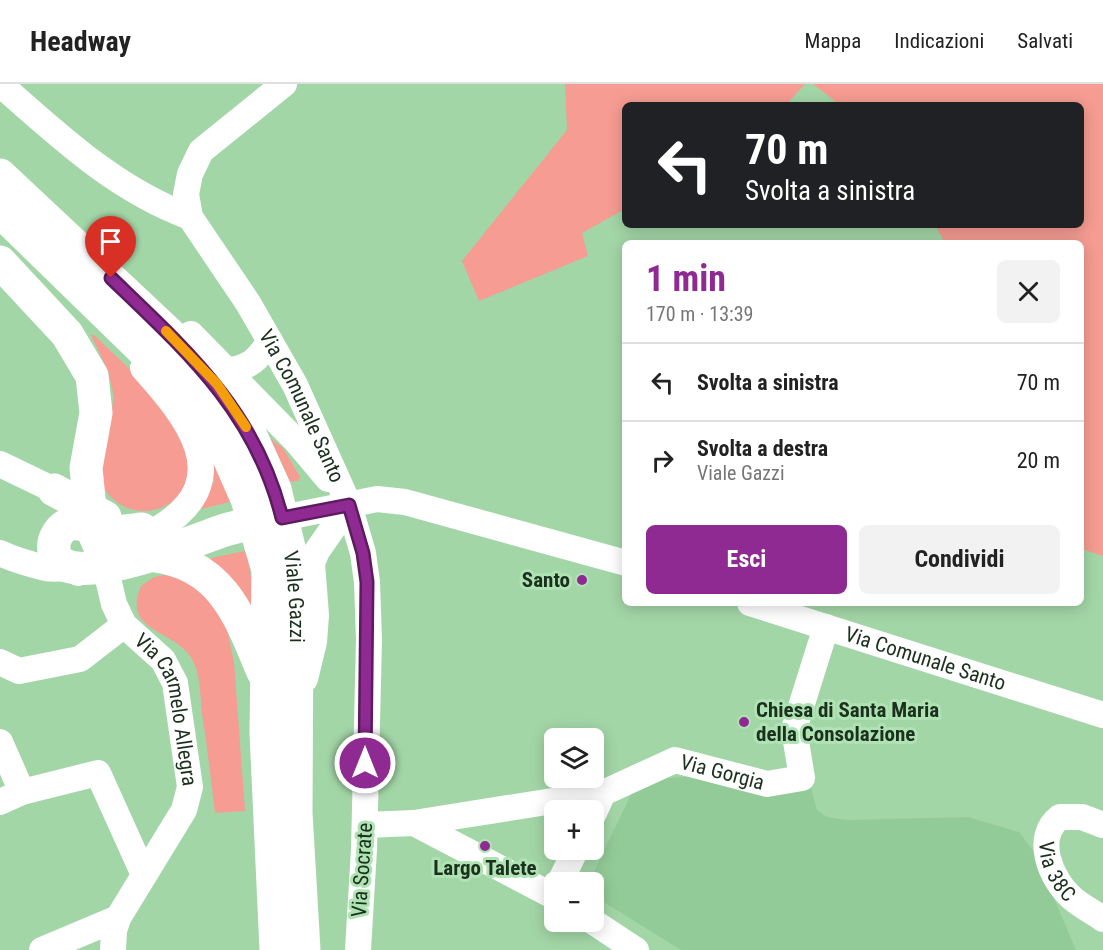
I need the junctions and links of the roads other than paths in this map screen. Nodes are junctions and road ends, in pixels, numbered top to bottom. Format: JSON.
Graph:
{"nodes":[{"id":1,"x":0,"y":84,"type":"edge"},
{"id":2,"x":284,"y":84,"type":"edge"},
{"id":3,"x":0,"y":175,"type":"edge"},
{"id":4,"x":0,"y":211,"type":"edge"},
{"id":5,"x":190,"y":217,"type":"junction"},
{"id":6,"x":39,"y":247,"type":"junction"},
{"id":7,"x":79,"y":247,"type":"junction"},
{"id":8,"x":4,"y":270,"type":"edge"},
{"id":9,"x":270,"y":341,"type":"junction"},
{"id":10,"x":228,"y":370,"type":"junction"},
{"id":11,"x":94,"y":388,"type":"junction"},
{"id":12,"x":0,"y":464,"type":"edge"},
{"id":13,"x":54,"y":490,"type":"junction"},
{"id":14,"x":349,"y":505,"type":"junction"},
{"id":15,"x":254,"y":524,"type":"junction"},
{"id":16,"x":153,"y":537,"type":"junction"},
{"id":17,"x":90,"y":548,"type":"junction"},
{"id":18,"x":0,"y":553,"type":"edge"},
{"id":19,"x":622,"y":562,"type":"edge"},
{"id":20,"x":760,"y":606,"type":"edge"},
{"id":21,"x":119,"y":615,"type":"junction"},
{"id":22,"x":826,"y":627,"type":"junction"},
{"id":23,"x":0,"y":662,"type":"edge"},
{"id":24,"x":267,"y":682,"type":"junction"},
{"id":25,"x":1103,"y":716,"type":"edge"},
{"id":26,"x":295,"y":722,"type":"junction"},
{"id":27,"x":0,"y":742,"type":"edge"},
{"id":28,"x":11,"y":797,"type":"edge"},
{"id":29,"x":603,"y":800,"type":"edge"},
{"id":30,"x":544,"y":809,"type":"edge"},
{"id":31,"x":414,"y":823,"type":"junction"},
{"id":32,"x":365,"y":825,"type":"junction"},
{"id":33,"x":1103,"y":825,"type":"edge"},
{"id":34,"x":144,"y":875,"type":"junction"},
{"id":35,"x":544,"y":886,"type":"edge"},
{"id":36,"x":118,"y":918,"type":"junction"},
{"id":37,"x":1103,"y":919,"type":"edge"},
{"id":38,"x":604,"y":929,"type":"edge"},
{"id":39,"x":42,"y":950,"type":"edge"},
{"id":40,"x":113,"y":950,"type":"edge"},
{"id":41,"x":276,"y":950,"type":"edge"},
{"id":42,"x":304,"y":950,"type":"edge"},
{"id":43,"x":358,"y":950,"type":"edge"},
{"id":44,"x":636,"y":950,"type":"edge"}],
"edges":[{"from":1,"to":5,"type":"street"},
{"from":2,"to":5,"type":"street","name":"Via Comunale Santo"},
{"from":3,"to":7,"type":"main road","name":"Viale Gazzi"},
{"from":4,"to":6,"type":"main road","name":"Viale Gazzi"},
{"from":5,"to":9,"type":"street","name":"Via Comunale Santo"},
{"from":6,"to":15,"type":"main road","name":"Viale Gazzi"},
{"from":6,"to":16,"type":"street"},
{"from":7,"to":10,"type":"street"},
{"from":7,"to":15,"type":"main road","name":"Viale Gazzi"},
{"from":8,"to":11,"type":"main road"},
{"from":9,"to":10,"type":"street"},
{"from":9,"to":14,"type":"street","name":"Via Comunale Santo"},
{"from":10,"to":14,"type":"street"},
{"from":11,"to":13,"type":"main road"},
{"from":11,"to":17,"type":"main road"},
{"from":12,"to":13,"type":"street"},
{"from":13,"to":17,"type":"main road"},
{"from":13,"to":17,"type":"main road"},
{"from":14,"to":15,"type":"street"},
{"from":14,"to":19,"type":"street","name":"Via Comunale Santo"},
{"from":14,"to":26,"type":"street"},
{"from":14,"to":32,"type":"street","name":"Via Socrate"},
{"from":15,"to":16,"type":"main road"},
{"from":15,"to":24,"type":"main road","name":"Viale Gazzi"},
{"from":15,"to":26,"type":"main road","name":"Viale Gazzi"},
{"from":16,"to":17,"type":"main road"},
{"from":16,"to":21,"type":"street"},
{"from":16,"to":24,"type":"main road"},
{"from":17,"to":18,"type":"street"},
{"from":17,"to":21,"type":"street"},
{"from":20,"to":22,"type":"street","name":"Via Comunale Santo"},
{"from":21,"to":23,"type":"street"},
{"from":21,"to":34,"type":"street","name":"Via Carmelo Allegra"},
{"from":22,"to":25,"type":"street","name":"Via Comunale Santo"},
{"from":22,"to":29,"type":"street","name":"Via Gorgia"},
{"from":24,"to":41,"type":"main road","name":"Viale Gazzi"},
{"from":26,"to":42,"type":"main road","name":"Viale Gazzi"},
{"from":27,"to":28,"type":"street"},
{"from":28,"to":34,"type":"street"},
{"from":30,"to":31,"type":"street"},
{"from":31,"to":32,"type":"street"},
{"from":31,"to":35,"type":"street"},
{"from":32,"to":43,"type":"street","name":"Via Socrate"},
{"from":33,"to":37,"type":"street","name":"Via 38C"},
{"from":34,"to":36,"type":"street","name":"Via Carmelo Allegra"},
{"from":36,"to":39,"type":"street"},
{"from":36,"to":40,"type":"street","name":"Via Carmelo Allegra"},
{"from":38,"to":44,"type":"street"}]}
